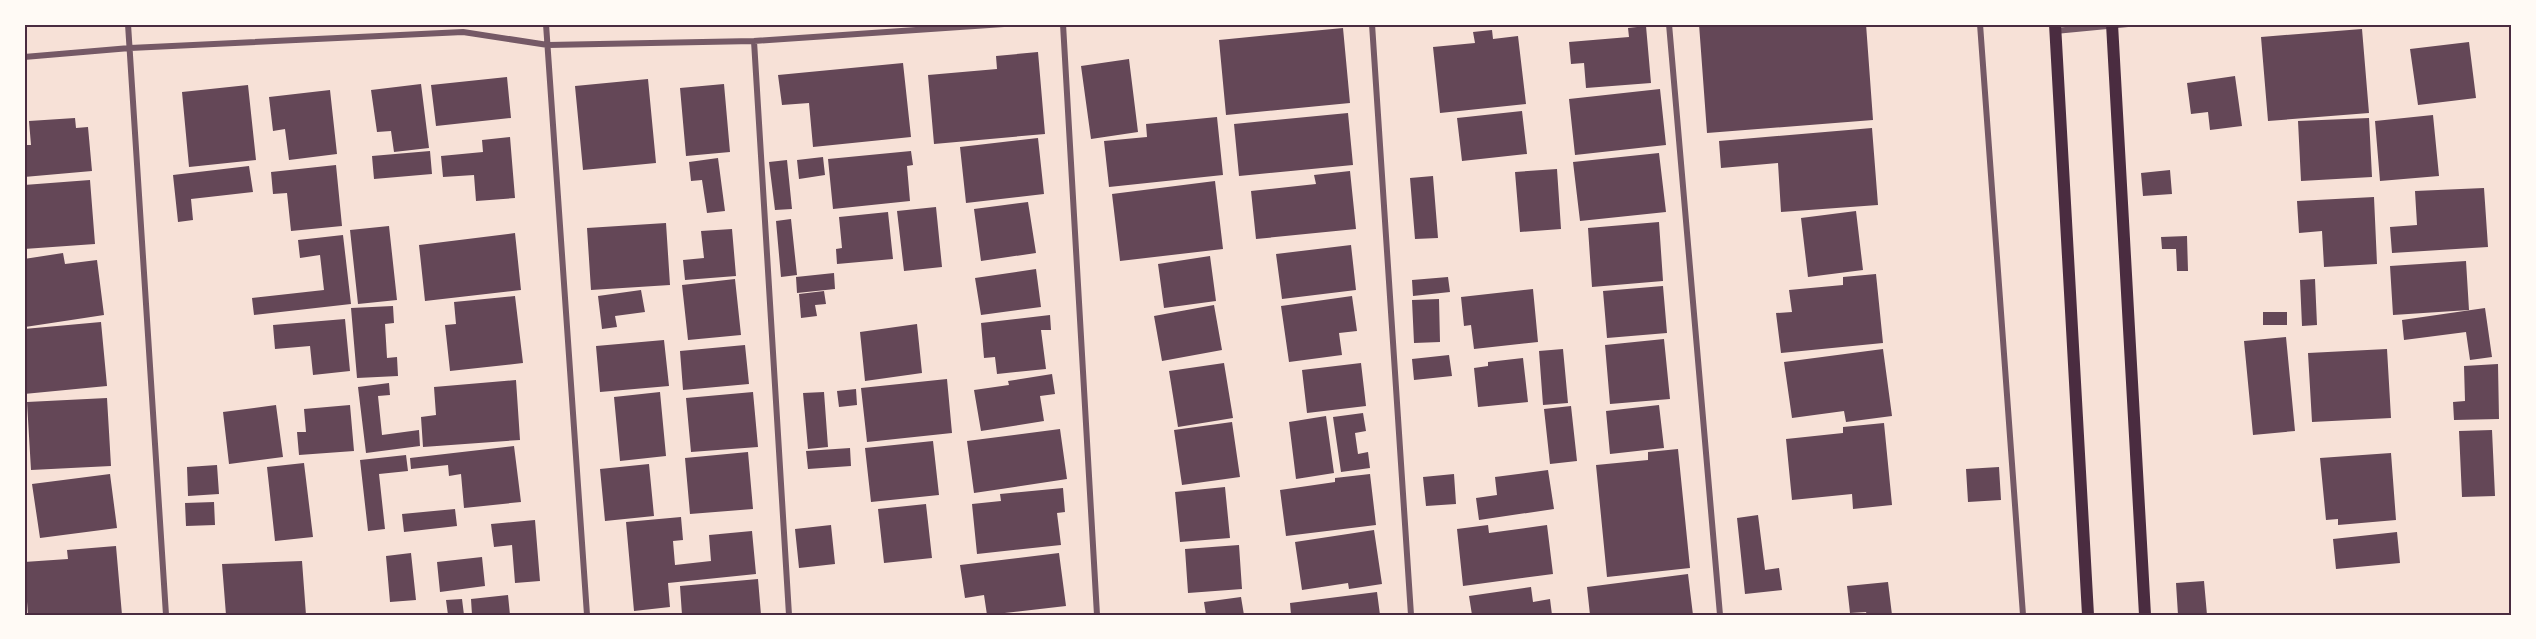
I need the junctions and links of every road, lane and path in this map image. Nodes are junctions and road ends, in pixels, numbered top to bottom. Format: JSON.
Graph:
{"nodes":[{"id":1,"x":128,"y":24,"type":"edge"},
{"id":2,"x":546,"y":24,"type":"edge"},
{"id":3,"x":1004,"y":24,"type":"edge"},
{"id":4,"x":1063,"y":24,"type":"edge"},
{"id":5,"x":1372,"y":24,"type":"edge"},
{"id":6,"x":1669,"y":24,"type":"edge"},
{"id":7,"x":1980,"y":24,"type":"edge"},
{"id":8,"x":2128,"y":24,"type":"edge"},
{"id":9,"x":2112,"y":25,"type":"edge"},
{"id":10,"x":928,"y":26,"type":"edge"},
{"id":11,"x":2055,"y":27,"type":"edge"},
{"id":12,"x":754,"y":41,"type":"junction"},
{"id":13,"x":548,"y":45,"type":"junction"},
{"id":14,"x":130,"y":48,"type":"junction"},
{"id":15,"x":24,"y":57,"type":"edge"},
{"id":16,"x":166,"y":615,"type":"edge"},
{"id":17,"x":587,"y":615,"type":"edge"},
{"id":18,"x":789,"y":615,"type":"edge"},
{"id":19,"x":1097,"y":615,"type":"edge"},
{"id":20,"x":1411,"y":615,"type":"edge"},
{"id":21,"x":1720,"y":615,"type":"edge"},
{"id":22,"x":2023,"y":615,"type":"edge"},
{"id":23,"x":2088,"y":615,"type":"edge"},
{"id":24,"x":2145,"y":615,"type":"edge"}],
"edges":[{"from":1,"to":14,"type":"street"},
{"from":2,"to":13,"type":"street"},
{"from":3,"to":10,"type":"street"},
{"from":4,"to":19,"type":"street"},
{"from":5,"to":20,"type":"street"},
{"from":6,"to":21,"type":"street"},
{"from":7,"to":22,"type":"street"},
{"from":8,"to":9,"type":"street"},
{"from":9,"to":11,"type":"street"},
{"from":9,"to":24,"type":"main road"},
{"from":10,"to":12,"type":"street"},
{"from":11,"to":23,"type":"main road"},
{"from":12,"to":13,"type":"street"},
{"from":12,"to":18,"type":"street"},
{"from":13,"to":14,"type":"street"},
{"from":13,"to":17,"type":"street"},
{"from":14,"to":15,"type":"street"},
{"from":14,"to":16,"type":"street"}]}
